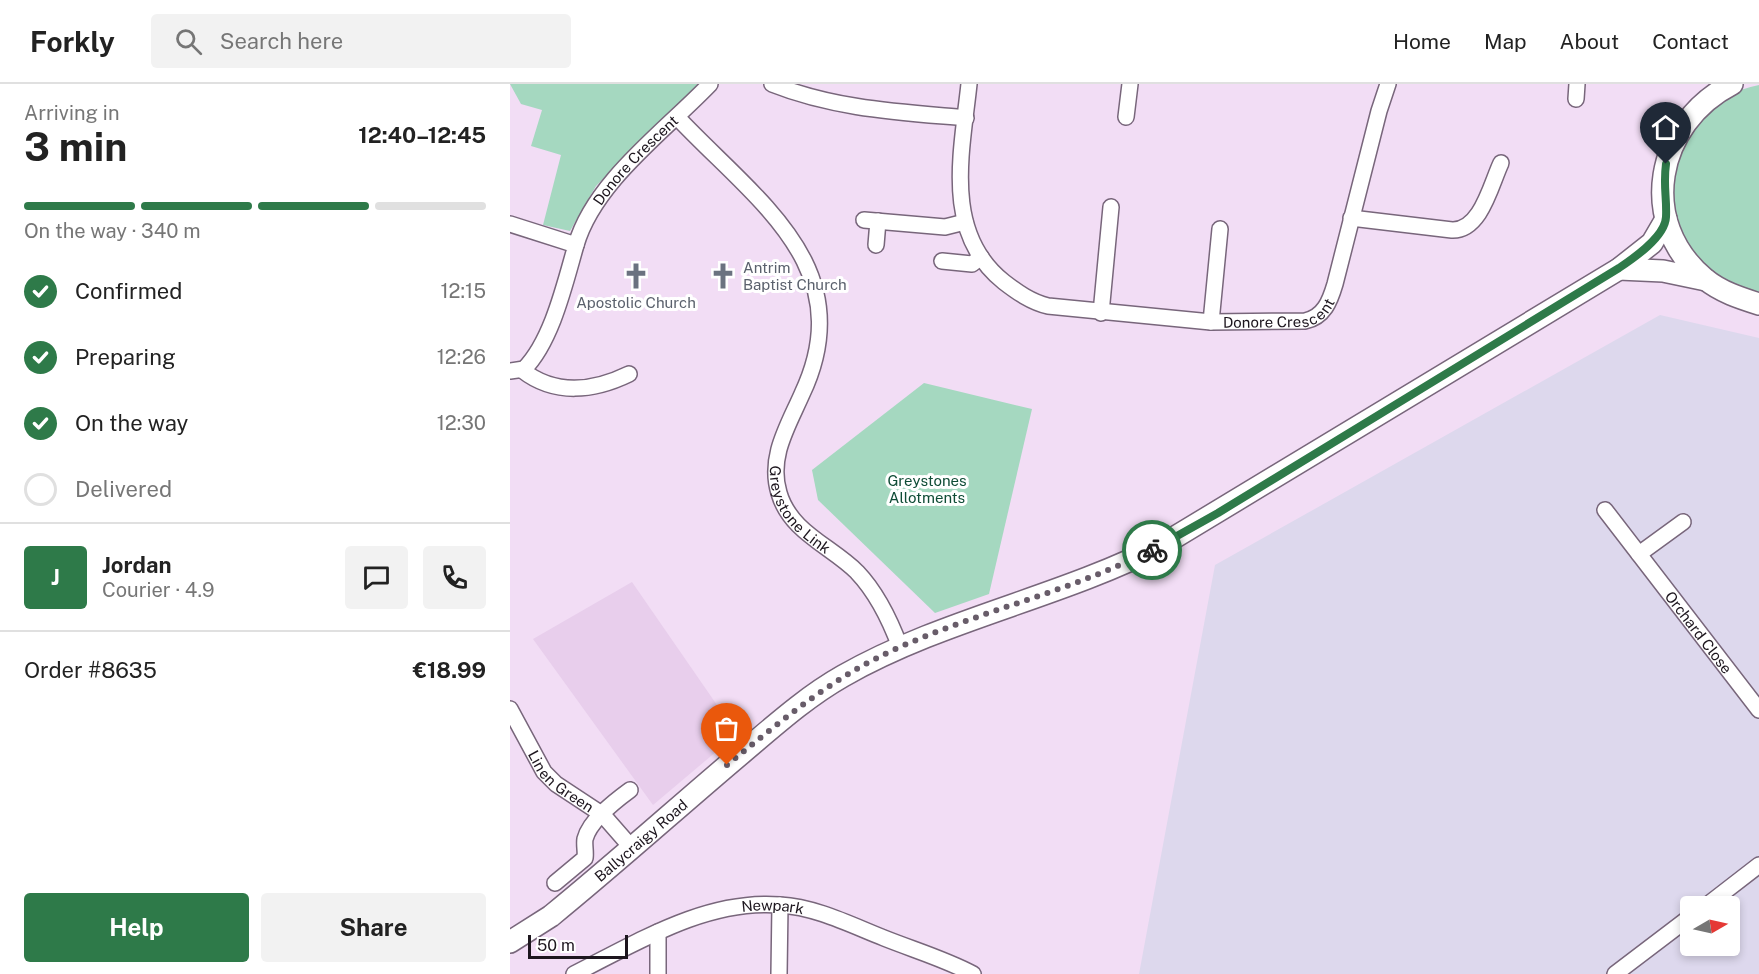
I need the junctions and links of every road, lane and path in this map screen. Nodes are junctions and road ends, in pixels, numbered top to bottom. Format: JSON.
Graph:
{"nodes":[{"id":1,"x":710,"y":84,"type":"edge"},
{"id":2,"x":772,"y":84,"type":"edge"},
{"id":3,"x":969,"y":84,"type":"edge"},
{"id":4,"x":1130,"y":84,"type":"edge"},
{"id":5,"x":1388,"y":84,"type":"edge"},
{"id":6,"x":1732,"y":84,"type":"edge"},
{"id":7,"x":1705,"y":93,"type":"edge"},
{"id":8,"x":677,"y":117,"type":"junction"},
{"id":9,"x":1126,"y":117,"type":"dead end"},
{"id":10,"x":966,"y":118,"type":"junction"},
{"id":11,"x":1501,"y":163,"type":"dead end"},
{"id":12,"x":1111,"y":207,"type":"dead end"},
{"id":13,"x":1352,"y":218,"type":"junction"},
{"id":14,"x":1666,"y":219,"type":"junction"},
{"id":15,"x":965,"y":222,"type":"junction"},
{"id":16,"x":510,"y":224,"type":"edge"},
{"id":17,"x":1220,"y":229,"type":"dead end"},
{"id":18,"x":576,"y":245,"type":"junction"},
{"id":19,"x":876,"y":245,"type":"dead end"},
{"id":20,"x":981,"y":257,"type":"junction"},
{"id":21,"x":942,"y":261,"type":"dead end"},
{"id":22,"x":1619,"y":268,"type":"junction"},
{"id":23,"x":1706,"y":280,"type":"junction"},
{"id":24,"x":1759,"y":304,"type":"edge"},
{"id":25,"x":1101,"y":313,"type":"junction"},
{"id":26,"x":1211,"y":322,"type":"junction"},
{"id":27,"x":516,"y":370,"type":"edge"},
{"id":28,"x":629,"y":374,"type":"dead end"},
{"id":29,"x":1605,"y":510,"type":"dead end"},
{"id":30,"x":1683,"y":522,"type":"dead end"},
{"id":31,"x":1639,"y":554,"type":"junction"},
{"id":32,"x":900,"y":647,"type":"junction"},
{"id":33,"x":510,"y":709,"type":"edge"},
{"id":34,"x":1759,"y":710,"type":"edge"},
{"id":35,"x":630,"y":790,"type":"dead end"},
{"id":36,"x":603,"y":815,"type":"junction"},
{"id":37,"x":632,"y":847,"type":"junction"},
{"id":38,"x":1759,"y":866,"type":"edge"},
{"id":39,"x":555,"y":883,"type":"dead end"},
{"id":40,"x":1719,"y":896,"type":"edge"},
{"id":41,"x":780,"y":905,"type":"junction"},
{"id":42,"x":1680,"y":925,"type":"edge"},
{"id":43,"x":658,"y":932,"type":"junction"},
{"id":44,"x":510,"y":942,"type":"edge"},
{"id":45,"x":956,"y":970,"type":"edge"},
{"id":46,"x":574,"y":974,"type":"edge"},
{"id":47,"x":657,"y":974,"type":"edge"},
{"id":48,"x":779,"y":974,"type":"edge"},
{"id":49,"x":973,"y":974,"type":"edge"},
{"id":50,"x":1615,"y":974,"type":"edge"}],
"edges":[{"from":1,"to":8,"type":"street","name":"Donore Crescent"},
{"from":2,"to":10,"type":"street"},
{"from":3,"to":10,"type":"street","name":"Donore Crescent"},
{"from":4,"to":9,"type":"street"},
{"from":5,"to":13,"type":"street","name":"Donore Crescent"},
{"from":6,"to":7,"type":"main road"},
{"from":7,"to":14,"type":"main road"},
{"from":8,"to":18,"type":"street","name":"Donore Crescent"},
{"from":8,"to":32,"type":"street","name":"Greystone Link"},
{"from":10,"to":15,"type":"street","name":"Donore Crescent"},
{"from":11,"to":13,"type":"street"},
{"from":12,"to":25,"type":"street"},
{"from":13,"to":26,"type":"street","name":"Donore Crescent"},
{"from":14,"to":22,"type":"main road","name":"Ballycraigy Road"},
{"from":14,"to":23,"type":"main road"},
{"from":15,"to":19,"type":"street"},
{"from":15,"to":20,"type":"street","name":"Donore Crescent"},
{"from":16,"to":18,"type":"street"},
{"from":17,"to":26,"type":"street","name":"Donore Crescent"},
{"from":18,"to":27,"type":"street","name":"Donore Crescent"},
{"from":20,"to":21,"type":"street"},
{"from":20,"to":25,"type":"street","name":"Donore Crescent"},
{"from":22,"to":23,"type":"main road"},
{"from":22,"to":32,"type":"main road","name":"Ballycraigy Road"},
{"from":23,"to":24,"type":"main road"},
{"from":25,"to":26,"type":"street","name":"Donore Crescent"},
{"from":27,"to":28,"type":"street"},
{"from":29,"to":31,"type":"street","name":"Orchard Close"},
{"from":30,"to":31,"type":"street"},
{"from":31,"to":34,"type":"street","name":"Orchard Close"},
{"from":32,"to":37,"type":"main road","name":"Ballycraigy Road"},
{"from":33,"to":36,"type":"street","name":"Linen Green"},
{"from":35,"to":36,"type":"street","name":"Linen Green"},
{"from":36,"to":37,"type":"street","name":"Linen Green"},
{"from":36,"to":39,"type":"street","name":"Linen Green"},
{"from":37,"to":44,"type":"main road","name":"Ballycraigy Road"},
{"from":38,"to":40,"type":"street"},
{"from":41,"to":43,"type":"street","name":"Newpark"},
{"from":41,"to":45,"type":"street","name":"Newpark"},
{"from":41,"to":48,"type":"street"},
{"from":42,"to":50,"type":"street"},
{"from":43,"to":46,"type":"street","name":"Newpark"},
{"from":43,"to":47,"type":"street"},
{"from":45,"to":49,"type":"street","name":"Newpark"}]}
